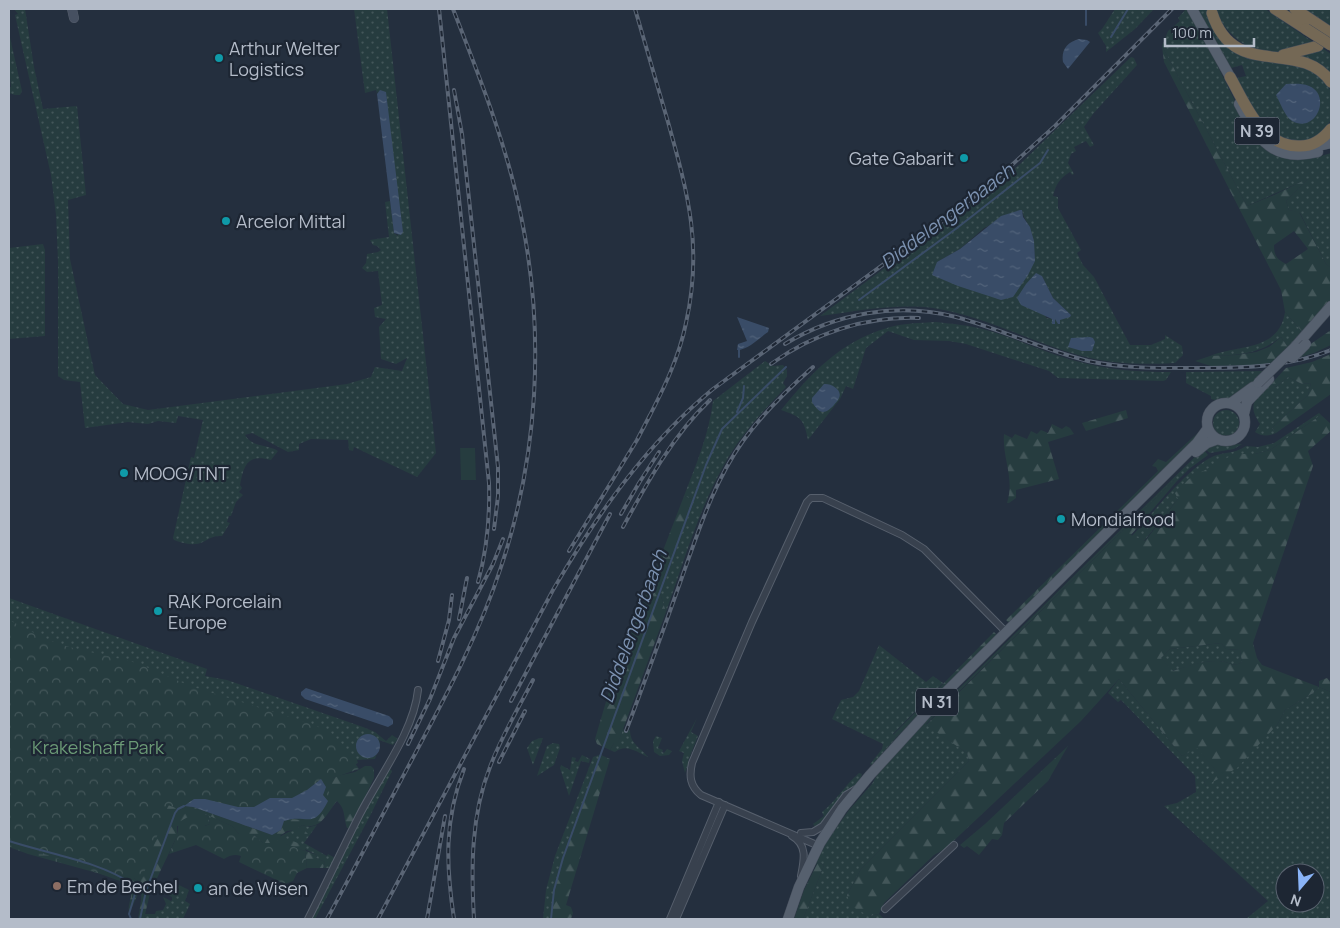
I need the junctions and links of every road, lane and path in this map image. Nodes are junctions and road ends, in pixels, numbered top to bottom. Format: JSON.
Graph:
{"nodes":[{"id":1,"x":1192,"y":9,"type":"edge"},
{"id":2,"x":1275,"y":9,"type":"edge"},
{"id":3,"x":1295,"y":9,"type":"edge"},
{"id":4,"x":1212,"y":11,"type":"edge"},
{"id":5,"x":1327,"y":30,"type":"edge"},
{"id":6,"x":1331,"y":45,"type":"edge"},
{"id":7,"x":1318,"y":46,"type":"dead end"},
{"id":8,"x":1219,"y":59,"type":"junction"},
{"id":9,"x":1230,"y":77,"type":"junction"},
{"id":10,"x":1331,"y":82,"type":"edge"},
{"id":11,"x":1331,"y":129,"type":"edge"},
{"id":12,"x":1331,"y":143,"type":"edge"},
{"id":13,"x":1331,"y":149,"type":"edge"},
{"id":14,"x":1331,"y":306,"type":"edge"},
{"id":15,"x":1331,"y":315,"type":"edge"},
{"id":16,"x":1232,"y":403,"type":"junction"},
{"id":17,"x":1244,"y":414,"type":"junction"},
{"id":18,"x":1208,"y":428,"type":"junction"},
{"id":19,"x":1218,"y":439,"type":"junction"},
{"id":20,"x":1086,"y":555,"type":"junction"},
{"id":21,"x":1007,"y":633,"type":"junction"},
{"id":22,"x":418,"y":690,"type":"dead end"},
{"id":23,"x":861,"y":785,"type":"junction"},
{"id":24,"x":723,"y":805,"type":"junction"},
{"id":25,"x":801,"y":833,"type":"junction"},
{"id":26,"x":819,"y":844,"type":"junction"},
{"id":27,"x":954,"y":846,"type":"dead end"},
{"id":28,"x":798,"y":887,"type":"junction"},
{"id":29,"x":885,"y":909,"type":"dead end"},
{"id":30,"x":308,"y":919,"type":"edge"},
{"id":31,"x":670,"y":919,"type":"edge"},
{"id":32,"x":676,"y":919,"type":"edge"},
{"id":33,"x":788,"y":919,"type":"edge"}],
"edges":[{"from":1,"to":8,"type":"main road","number":"N 39"},
{"from":2,"to":6,"type":"highway","bridge":true},
{"from":3,"to":5,"type":"highway"},
{"from":4,"to":7,"type":"highway"},
{"from":4,"to":10,"type":"highway"},
{"from":8,"to":9,"type":"main road","number":"N 39"},
{"from":8,"to":13,"type":"main road","number":"N 39"},
{"from":9,"to":11,"type":"highway"},
{"from":9,"to":12,"type":"main road","number":"N 39"},
{"from":14,"to":16,"type":"main road","bridge":true},
{"from":15,"to":17,"type":"main road","bridge":true},
{"from":16,"to":17,"type":"main road"},
{"from":16,"to":18,"type":"main road"},
{"from":17,"to":19,"type":"main road"},
{"from":18,"to":19,"type":"main road"},
{"from":18,"to":20,"type":"main road","number":"N 31"},
{"from":19,"to":20,"type":"main road","number":"N 31"},
{"from":20,"to":21,"type":"main road","number":"N 31"},
{"from":21,"to":23,"type":"main road","number":"N 31"},
{"from":21,"to":24,"type":"street"},
{"from":22,"to":30,"type":"street"},
{"from":23,"to":25,"type":"street"},
{"from":23,"to":26,"type":"main road","number":"N 31"},
{"from":24,"to":25,"type":"street"},
{"from":24,"to":26,"type":"street"},
{"from":24,"to":28,"type":"street"},
{"from":24,"to":31,"type":"street"},
{"from":24,"to":32,"type":"street"},
{"from":25,"to":26,"type":"street"},
{"from":26,"to":28,"type":"main road","number":"N 31"},
{"from":27,"to":29,"type":"street"},
{"from":28,"to":33,"type":"main road","number":"N 31"}]}
